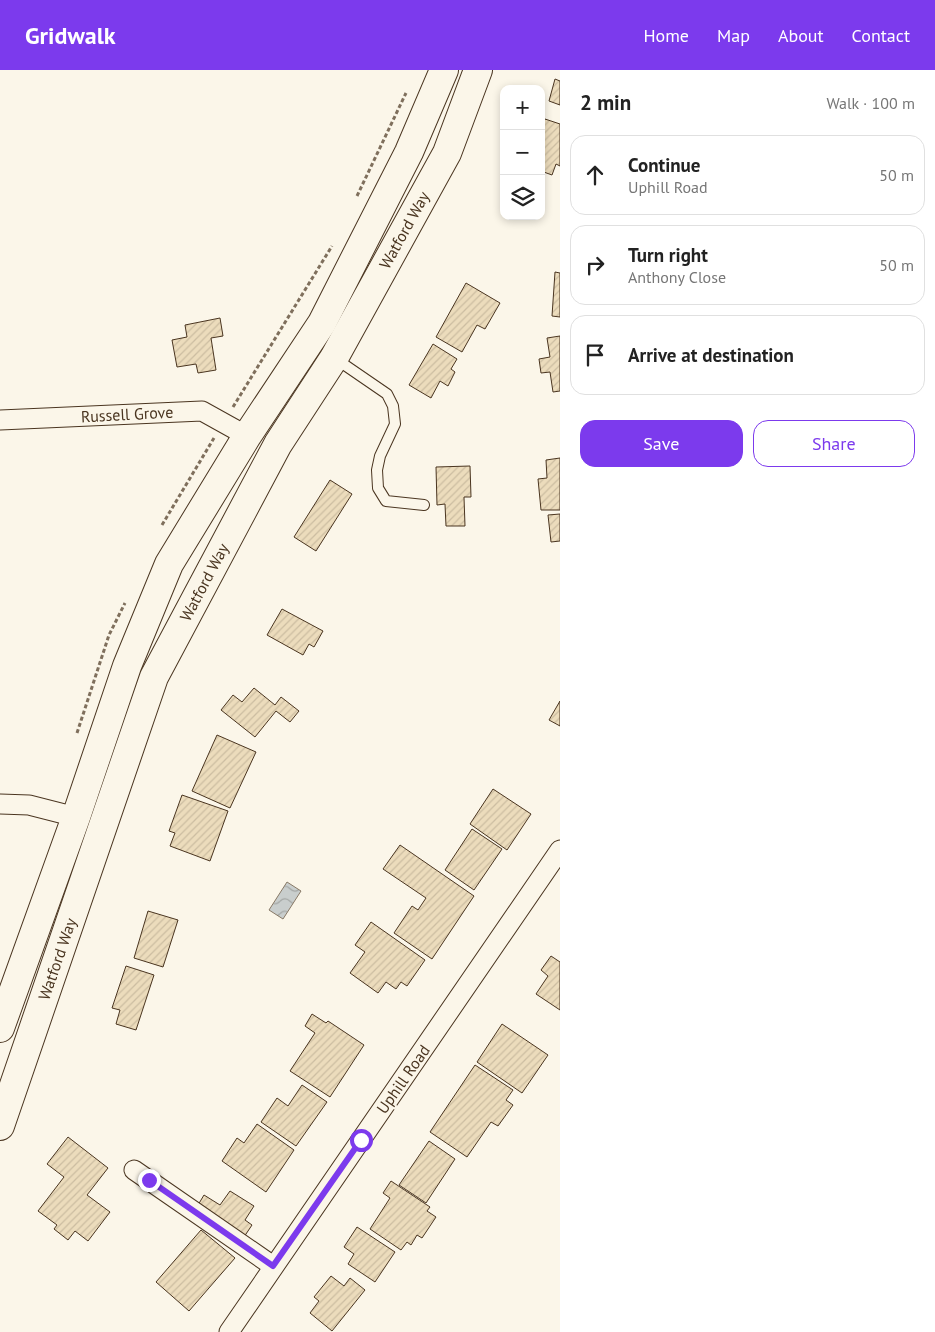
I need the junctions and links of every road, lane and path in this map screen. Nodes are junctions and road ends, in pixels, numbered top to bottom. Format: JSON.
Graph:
{"nodes":[{"id":1,"x":444,"y":70,"type":"edge"},
{"id":2,"x":478,"y":70,"type":"edge"},
{"id":3,"x":334,"y":358,"type":"junction"},
{"id":4,"x":0,"y":420,"type":"edge"},
{"id":5,"x":247,"y":436,"type":"junction"},
{"id":6,"x":424,"y":505,"type":"dead end"},
{"id":7,"x":0,"y":804,"type":"edge"},
{"id":8,"x":76,"y":817,"type":"junction"},
{"id":9,"x":560,"y":850,"type":"edge"},
{"id":10,"x":0,"y":1028,"type":"edge"},
{"id":11,"x":0,"y":1126,"type":"edge"},
{"id":12,"x":134,"y":1170,"type":"dead end"},
{"id":13,"x":273,"y":1266,"type":"junction"},
{"id":14,"x":229,"y":1332,"type":"edge"}],
"edges":[{"from":1,"to":5,"type":"highway","name":"Watford Way"},
{"from":2,"to":3,"type":"highway","name":"Watford Way"},
{"from":3,"to":6,"type":"lane"},
{"from":3,"to":11,"type":"highway","name":"Watford Way"},
{"from":4,"to":5,"type":"street","name":"Russell Grove"},
{"from":5,"to":8,"type":"highway","name":"Watford Way"},
{"from":7,"to":8,"type":"street"},
{"from":8,"to":10,"type":"highway","name":"Watford Way"},
{"from":9,"to":13,"type":"street","name":"Uphill Road"},
{"from":12,"to":13,"type":"street"},
{"from":13,"to":14,"type":"street","name":"Uphill Road"}]}
